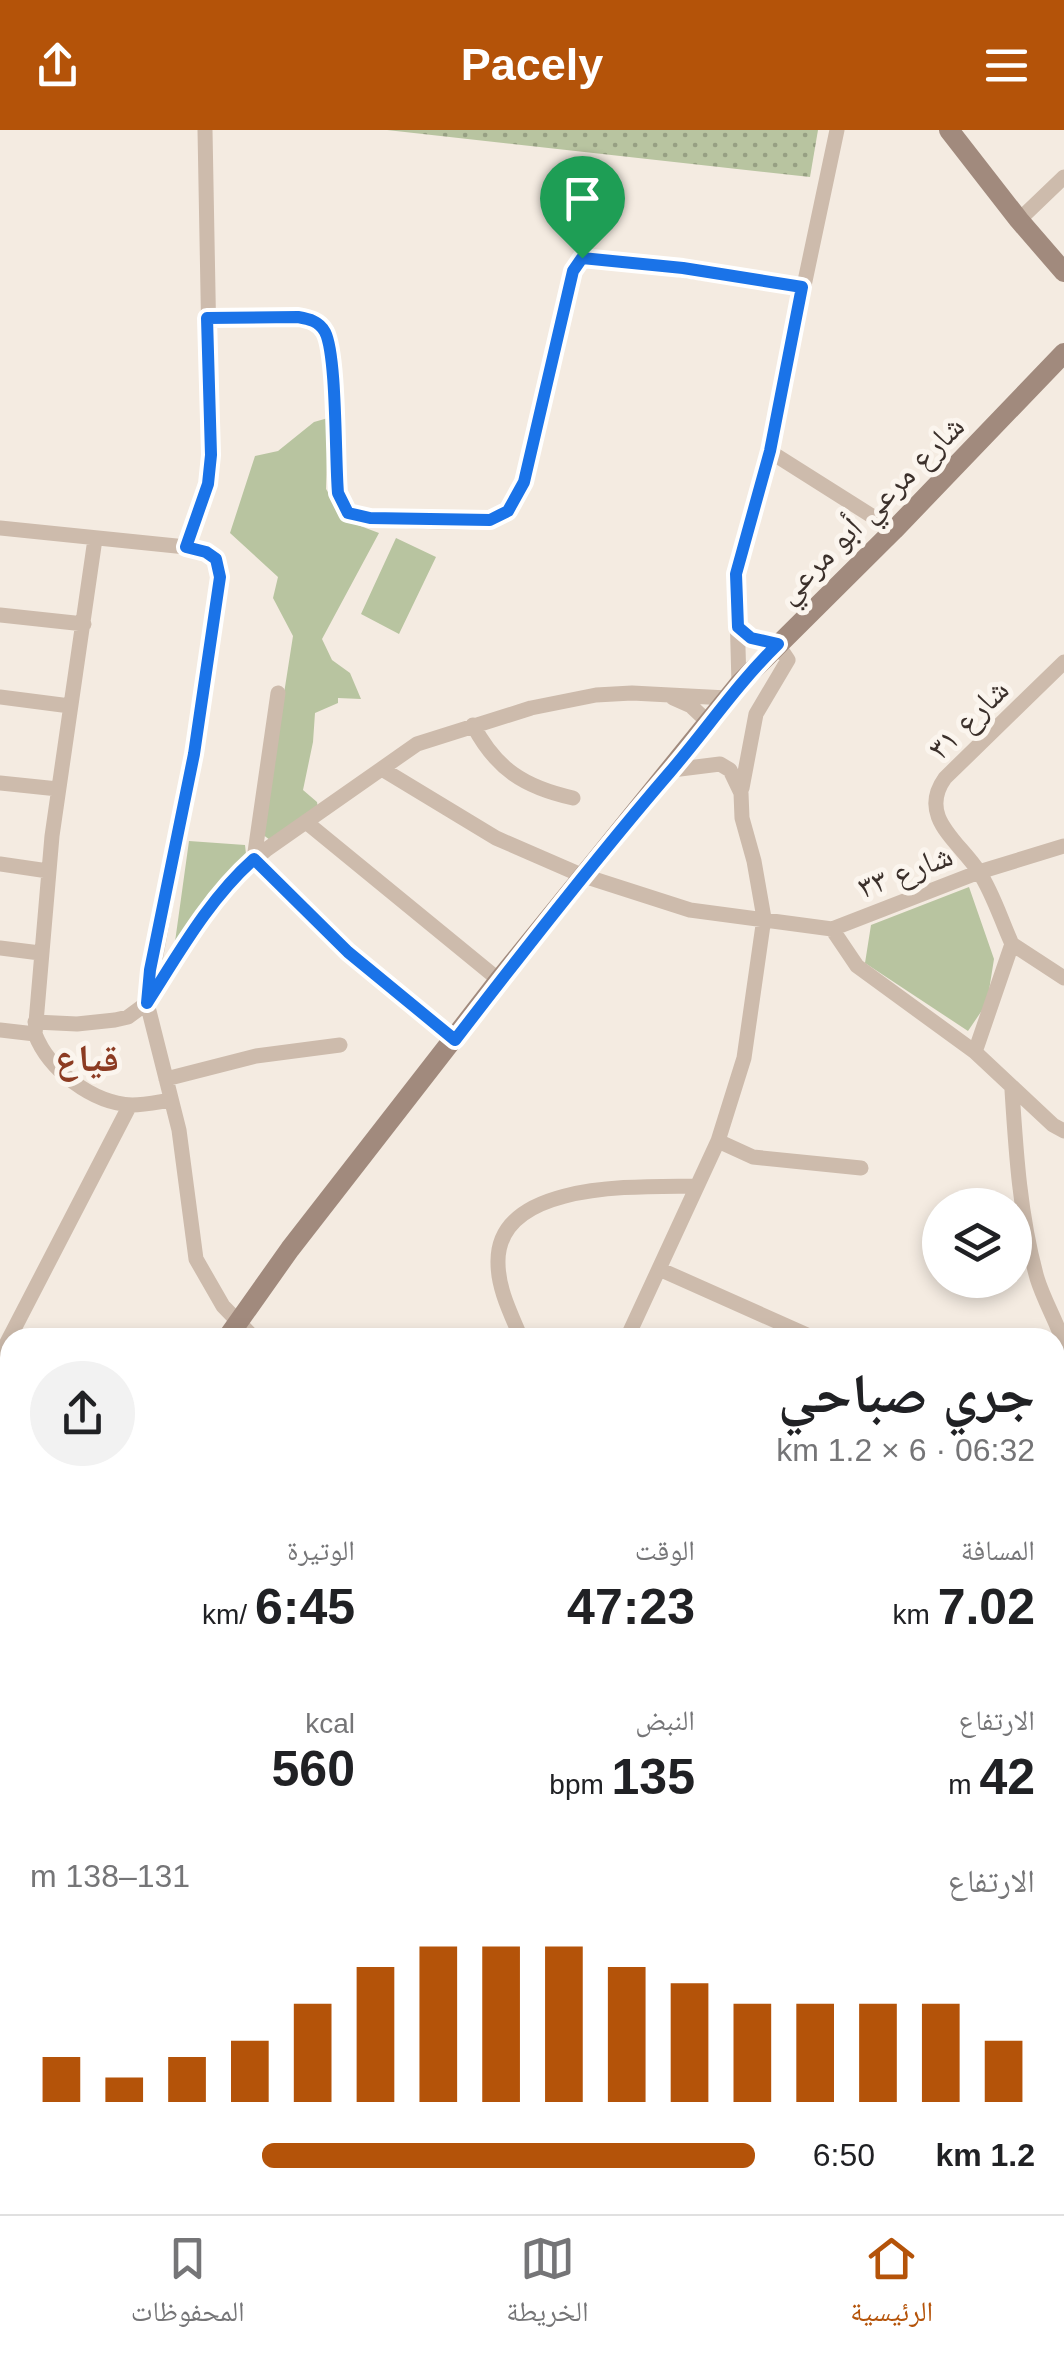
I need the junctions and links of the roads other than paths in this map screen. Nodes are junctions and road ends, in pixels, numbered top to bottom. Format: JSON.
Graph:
{"nodes":[{"id":1,"x":205,"y":130,"type":"edge"},
{"id":2,"x":836,"y":130,"type":"edge"},
{"id":3,"x":949,"y":130,"type":"edge"},
{"id":4,"x":1064,"y":177,"type":"edge"},
{"id":5,"x":1019,"y":220,"type":"junction"},
{"id":6,"x":1064,"y":272,"type":"edge"},
{"id":7,"x":802,"y":287,"type":"junction"},
{"id":8,"x":207,"y":318,"type":"junction"},
{"id":9,"x":1064,"y":353,"type":"edge"},
{"id":10,"x":770,"y":451,"type":"junction"},
{"id":11,"x":0,"y":528,"type":"edge"},
{"id":12,"x":894,"y":530,"type":"junction"},
{"id":13,"x":95,"y":539,"type":"junction"},
{"id":14,"x":186,"y":547,"type":"junction"},
{"id":15,"x":0,"y":615,"type":"edge"},
{"id":16,"x":84,"y":624,"type":"junction"},
{"id":17,"x":737,"y":624,"type":"junction"},
{"id":18,"x":778,"y":644,"type":"junction"},
{"id":19,"x":1064,"y":662,"type":"edge"},
{"id":20,"x":278,"y":692,"type":"dead end"},
{"id":21,"x":0,"y":697,"type":"edge"},
{"id":22,"x":692,"y":701,"type":"junction"},
{"id":23,"x":723,"y":703,"type":"junction"},
{"id":24,"x":70,"y":706,"type":"junction"},
{"id":25,"x":473,"y":724,"type":"junction"},
{"id":26,"x":382,"y":768,"type":"junction"},
{"id":27,"x":672,"y":770,"type":"junction"},
{"id":28,"x":0,"y":783,"type":"edge"},
{"id":29,"x":58,"y":789,"type":"junction"},
{"id":30,"x":741,"y":793,"type":"junction"},
{"id":31,"x":573,"y":798,"type":"dead end"},
{"id":32,"x":306,"y":822,"type":"junction"},
{"id":33,"x":1064,"y":846,"type":"edge"},
{"id":34,"x":254,"y":859,"type":"junction"},
{"id":35,"x":0,"y":864,"type":"edge"},
{"id":36,"x":48,"y":870,"type":"junction"},
{"id":37,"x":979,"y":872,"type":"junction"},
{"id":38,"x":581,"y":875,"type":"junction"},
{"id":39,"x":764,"y":918,"type":"junction"},
{"id":40,"x":832,"y":929,"type":"junction"},
{"id":41,"x":1012,"y":944,"type":"junction"},
{"id":42,"x":0,"y":948,"type":"edge"},
{"id":43,"x":40,"y":953,"type":"junction"},
{"id":44,"x":1064,"y":978,"type":"edge"},
{"id":45,"x":499,"y":980,"type":"junction"},
{"id":46,"x":147,"y":1003,"type":"junction"},
{"id":47,"x":34,"y":1028,"type":"junction"},
{"id":48,"x":0,"y":1030,"type":"edge"},
{"id":49,"x":455,"y":1040,"type":"junction"},
{"id":50,"x":340,"y":1045,"type":"dead end"},
{"id":51,"x":975,"y":1052,"type":"junction"},
{"id":52,"x":166,"y":1080,"type":"junction"},
{"id":53,"x":1012,"y":1090,"type":"junction"},
{"id":54,"x":171,"y":1100,"type":"junction"},
{"id":55,"x":130,"y":1105,"type":"junction"},
{"id":56,"x":1064,"y":1131,"type":"edge"},
{"id":57,"x":718,"y":1141,"type":"junction"},
{"id":58,"x":861,"y":1168,"type":"dead end"},
{"id":59,"x":695,"y":1186,"type":"junction"},
{"id":60,"x":659,"y":1269,"type":"junction"},
{"id":61,"x":15,"y":1328,"type":"edge"},
{"id":62,"x":231,"y":1328,"type":"edge"},
{"id":63,"x":233,"y":1328,"type":"edge"},
{"id":64,"x":517,"y":1328,"type":"edge"},
{"id":65,"x":632,"y":1328,"type":"edge"},
{"id":66,"x":793,"y":1328,"type":"edge"},
{"id":67,"x":1057,"y":1328,"type":"edge"}],
"edges":[{"from":1,"to":8,"type":"street"},
{"from":2,"to":7,"type":"street"},
{"from":3,"to":5,"type":"main road"},
{"from":4,"to":5,"type":"street"},
{"from":5,"to":6,"type":"main road"},
{"from":7,"to":8,"type":"street"},
{"from":7,"to":10,"type":"street"},
{"from":8,"to":14,"type":"street"},
{"from":9,"to":12,"type":"main road","name":"شارع مرعي أبو مرعي"},
{"from":10,"to":12,"type":"street"},
{"from":10,"to":17,"type":"street"},
{"from":11,"to":13,"type":"street"},
{"from":12,"to":18,"type":"main road","name":"شارع مرعي أبو مرعي"},
{"from":13,"to":14,"type":"street"},
{"from":13,"to":16,"type":"street"},
{"from":14,"to":46,"type":"street"},
{"from":15,"to":16,"type":"street"},
{"from":16,"to":24,"type":"street"},
{"from":17,"to":18,"type":"street"},
{"from":17,"to":23,"type":"street"},
{"from":18,"to":23,"type":"main road","name":"شارع مرعي أبو مرعي"},
{"from":18,"to":30,"type":"street"},
{"from":19,"to":37,"type":"street","name":"شارع ٣١"},
{"from":20,"to":34,"type":"street"},
{"from":21,"to":24,"type":"street"},
{"from":22,"to":23,"type":"street"},
{"from":22,"to":23,"type":"street"},
{"from":22,"to":25,"type":"street"},
{"from":23,"to":27,"type":"main road","name":"شارع مرعي أبو مرعي"},
{"from":24,"to":29,"type":"street"},
{"from":25,"to":26,"type":"street"},
{"from":25,"to":31,"type":"street"},
{"from":26,"to":32,"type":"street"},
{"from":26,"to":38,"type":"street","name":"شارع ٣٣"},
{"from":27,"to":30,"type":"street"},
{"from":27,"to":38,"type":"main road","name":"شارع مرعي أبو مرعي"},
{"from":28,"to":29,"type":"street"},
{"from":29,"to":36,"type":"street"},
{"from":30,"to":39,"type":"street"},
{"from":32,"to":34,"type":"street"},
{"from":32,"to":45,"type":"street"},
{"from":33,"to":37,"type":"street","name":"شارع ٣٣"},
{"from":34,"to":46,"type":"street"},
{"from":34,"to":49,"type":"street"},
{"from":35,"to":36,"type":"street"},
{"from":36,"to":43,"type":"street"},
{"from":37,"to":40,"type":"street","name":"شارع ٣٣"},
{"from":37,"to":41,"type":"street","name":"شارع ٣١"},
{"from":38,"to":39,"type":"street","name":"شارع ٣٣"},
{"from":38,"to":45,"type":"main road","name":"شارع مرعي أبو مرعي"},
{"from":39,"to":40,"type":"street","name":"شارع ٣٣"},
{"from":39,"to":57,"type":"street"},
{"from":40,"to":51,"type":"street"},
{"from":41,"to":44,"type":"street"},
{"from":41,"to":51,"type":"street"},
{"from":42,"to":43,"type":"street"},
{"from":43,"to":47,"type":"street"},
{"from":45,"to":49,"type":"main road","name":"شارع مرعي أبو مرعي"},
{"from":46,"to":47,"type":"street"},
{"from":46,"to":52,"type":"street"},
{"from":47,"to":48,"type":"street"},
{"from":47,"to":55,"type":"street"},
{"from":49,"to":63,"type":"main road","name":"شارع مرعي أبو مرعي"},
{"from":50,"to":52,"type":"street"},
{"from":51,"to":53,"type":"street"},
{"from":52,"to":54,"type":"street"},
{"from":53,"to":56,"type":"street"},
{"from":53,"to":67,"type":"street"},
{"from":54,"to":55,"type":"street"},
{"from":54,"to":62,"type":"street"},
{"from":55,"to":61,"type":"street"},
{"from":57,"to":58,"type":"street"},
{"from":57,"to":59,"type":"street"},
{"from":59,"to":60,"type":"street"},
{"from":59,"to":64,"type":"street"},
{"from":60,"to":65,"type":"street"},
{"from":60,"to":66,"type":"street"}]}
